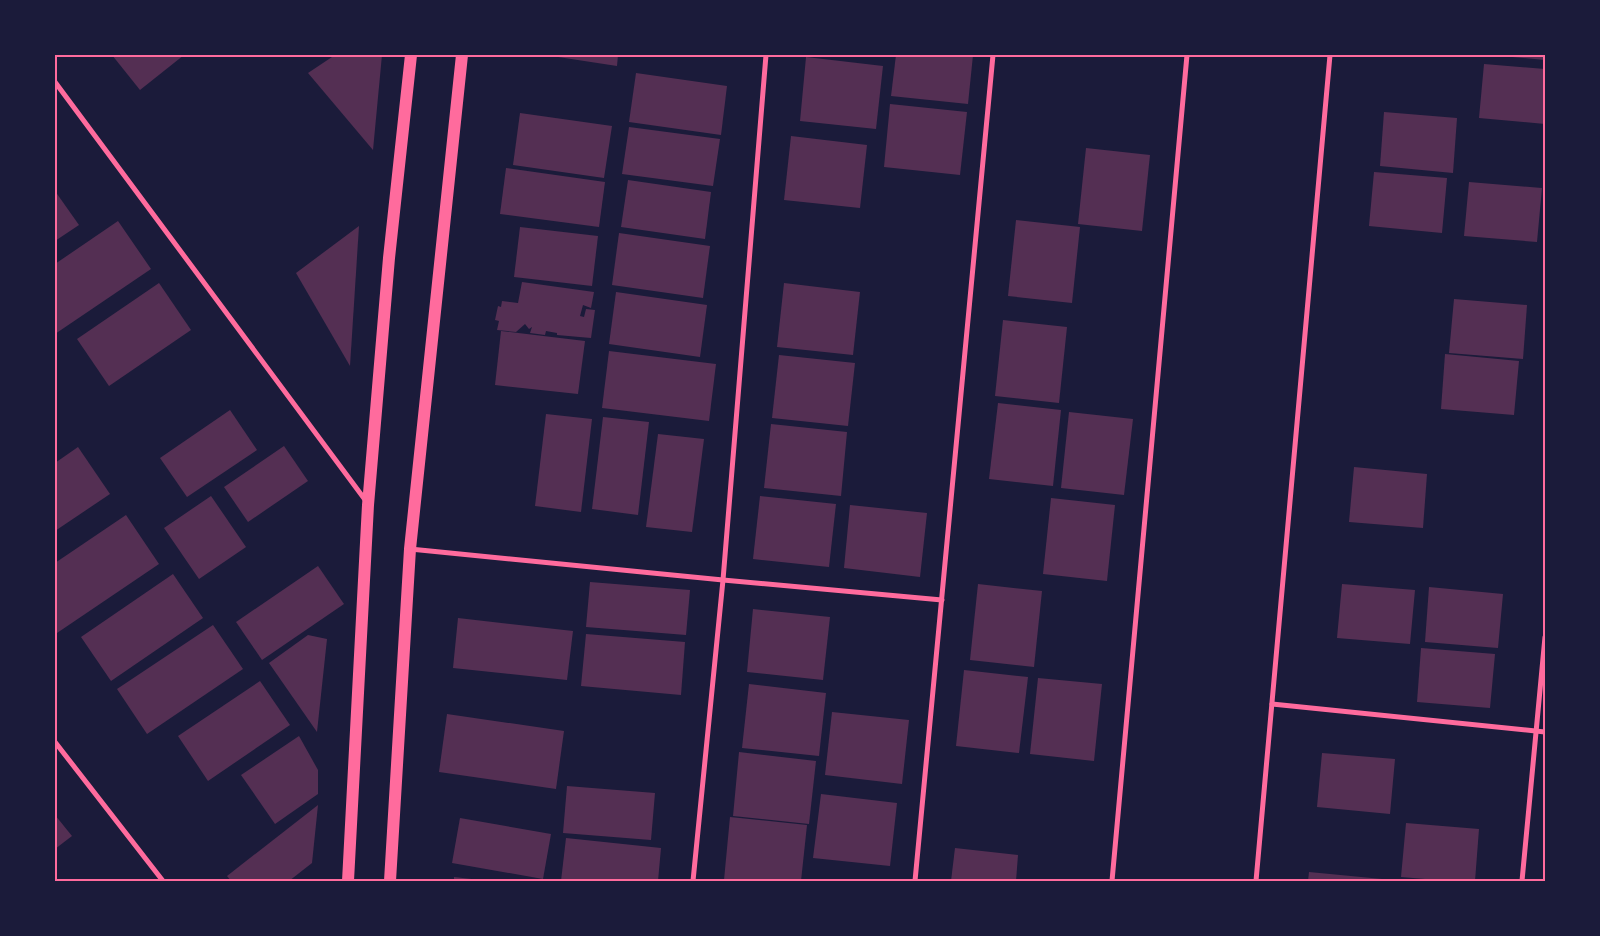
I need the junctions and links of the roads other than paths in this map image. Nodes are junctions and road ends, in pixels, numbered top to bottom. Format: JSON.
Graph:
{"nodes":[{"id":1,"x":411,"y":55,"type":"edge"},
{"id":2,"x":462,"y":55,"type":"edge"},
{"id":3,"x":766,"y":55,"type":"edge"},
{"id":4,"x":993,"y":55,"type":"edge"},
{"id":5,"x":1187,"y":55,"type":"edge"},
{"id":6,"x":1330,"y":55,"type":"edge"},
{"id":7,"x":55,"y":82,"type":"edge"},
{"id":8,"x":368,"y":505,"type":"junction"},
{"id":9,"x":410,"y":548,"type":"junction"},
{"id":10,"x":724,"y":580,"type":"junction"},
{"id":11,"x":942,"y":600,"type":"junction"},
{"id":12,"x":1545,"y":637,"type":"edge"},
{"id":13,"x":1272,"y":704,"type":"junction"},
{"id":14,"x":1536,"y":731,"type":"junction"},
{"id":15,"x":1545,"y":732,"type":"edge"},
{"id":16,"x":55,"y":742,"type":"edge"},
{"id":17,"x":163,"y":881,"type":"edge"},
{"id":18,"x":348,"y":881,"type":"edge"},
{"id":19,"x":390,"y":881,"type":"edge"},
{"id":20,"x":693,"y":881,"type":"edge"},
{"id":21,"x":915,"y":881,"type":"edge"},
{"id":22,"x":1112,"y":881,"type":"edge"},
{"id":23,"x":1256,"y":881,"type":"edge"},
{"id":24,"x":1522,"y":881,"type":"edge"}],
"edges":[{"from":1,"to":8,"type":"main road"},
{"from":2,"to":9,"type":"main road"},
{"from":3,"to":10,"type":"street"},
{"from":4,"to":11,"type":"street"},
{"from":5,"to":22,"type":"street"},
{"from":6,"to":13,"type":"street"},
{"from":7,"to":8,"type":"street"},
{"from":8,"to":18,"type":"main road"},
{"from":9,"to":10,"type":"street"},
{"from":9,"to":19,"type":"main road"},
{"from":10,"to":11,"type":"street"},
{"from":10,"to":20,"type":"street"},
{"from":11,"to":21,"type":"street"},
{"from":12,"to":14,"type":"street"},
{"from":13,"to":14,"type":"street"},
{"from":13,"to":23,"type":"street"},
{"from":14,"to":15,"type":"street"},
{"from":14,"to":24,"type":"street"},
{"from":16,"to":17,"type":"street"}]}
